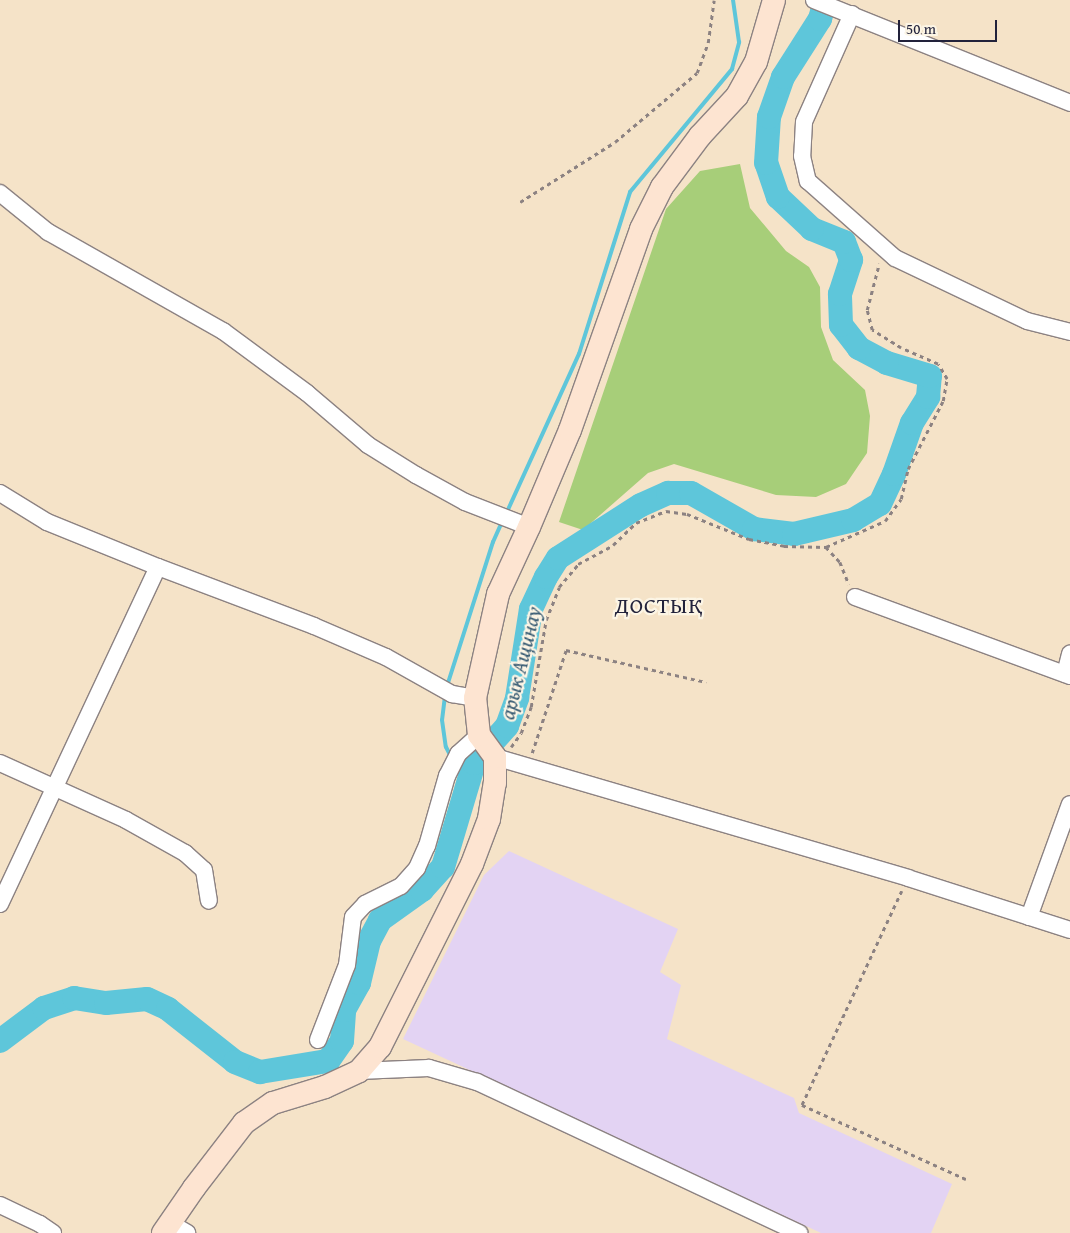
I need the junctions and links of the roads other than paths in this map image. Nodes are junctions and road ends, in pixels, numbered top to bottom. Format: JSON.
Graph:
{"nodes":[{"id":1,"x":774,"y":0,"type":"edge"},
{"id":2,"x":814,"y":0,"type":"edge"},
{"id":3,"x":852,"y":14,"type":"junction"},
{"id":4,"x":1070,"y":103,"type":"edge"},
{"id":5,"x":0,"y":193,"type":"edge"},
{"id":6,"x":1070,"y":332,"type":"edge"},
{"id":7,"x":0,"y":493,"type":"edge"},
{"id":8,"x":530,"y":527,"type":"junction"},
{"id":9,"x":158,"y":567,"type":"junction"},
{"id":10,"x":855,"y":597,"type":"road end"},
{"id":11,"x":1070,"y":654,"type":"edge"},
{"id":12,"x":1068,"y":675,"type":"edge"},
{"id":13,"x":475,"y":698,"type":"junction"},
{"id":14,"x":479,"y":736,"type":"junction"},
{"id":15,"x":495,"y":757,"type":"junction"},
{"id":16,"x":0,"y":763,"type":"edge"},
{"id":17,"x":55,"y":788,"type":"junction"},
{"id":18,"x":1070,"y":804,"type":"edge"},
{"id":19,"x":209,"y":901,"type":"dead end"},
{"id":20,"x":0,"y":904,"type":"edge"},
{"id":21,"x":1029,"y":917,"type":"junction"},
{"id":22,"x":1070,"y":930,"type":"edge"},
{"id":23,"x":318,"y":1040,"type":"dead end"},
{"id":24,"x":359,"y":1071,"type":"junction"},
{"id":25,"x":0,"y":1205,"type":"edge"},
{"id":26,"x":173,"y":1230,"type":"edge"},
{"id":27,"x":53,"y":1233,"type":"edge"},
{"id":28,"x":798,"y":1233,"type":"edge"}],
"edges":[{"from":1,"to":8,"type":"main road"},
{"from":2,"to":3,"type":"street"},
{"from":3,"to":4,"type":"street"},
{"from":3,"to":6,"type":"street"},
{"from":5,"to":8,"type":"street"},
{"from":7,"to":9,"type":"street"},
{"from":8,"to":13,"type":"main road"},
{"from":9,"to":13,"type":"street"},
{"from":9,"to":17,"type":"street"},
{"from":10,"to":12,"type":"street"},
{"from":11,"to":12,"type":"street"},
{"from":13,"to":14,"type":"main road"},
{"from":14,"to":15,"type":"main road"},
{"from":14,"to":23,"type":"street"},
{"from":15,"to":21,"type":"street"},
{"from":15,"to":24,"type":"main road"},
{"from":16,"to":17,"type":"street"},
{"from":17,"to":19,"type":"street"},
{"from":17,"to":20,"type":"street"},
{"from":18,"to":21,"type":"street"},
{"from":21,"to":22,"type":"street"},
{"from":24,"to":26,"type":"main road"},
{"from":24,"to":28,"type":"street"},
{"from":25,"to":27,"type":"street"}]}
